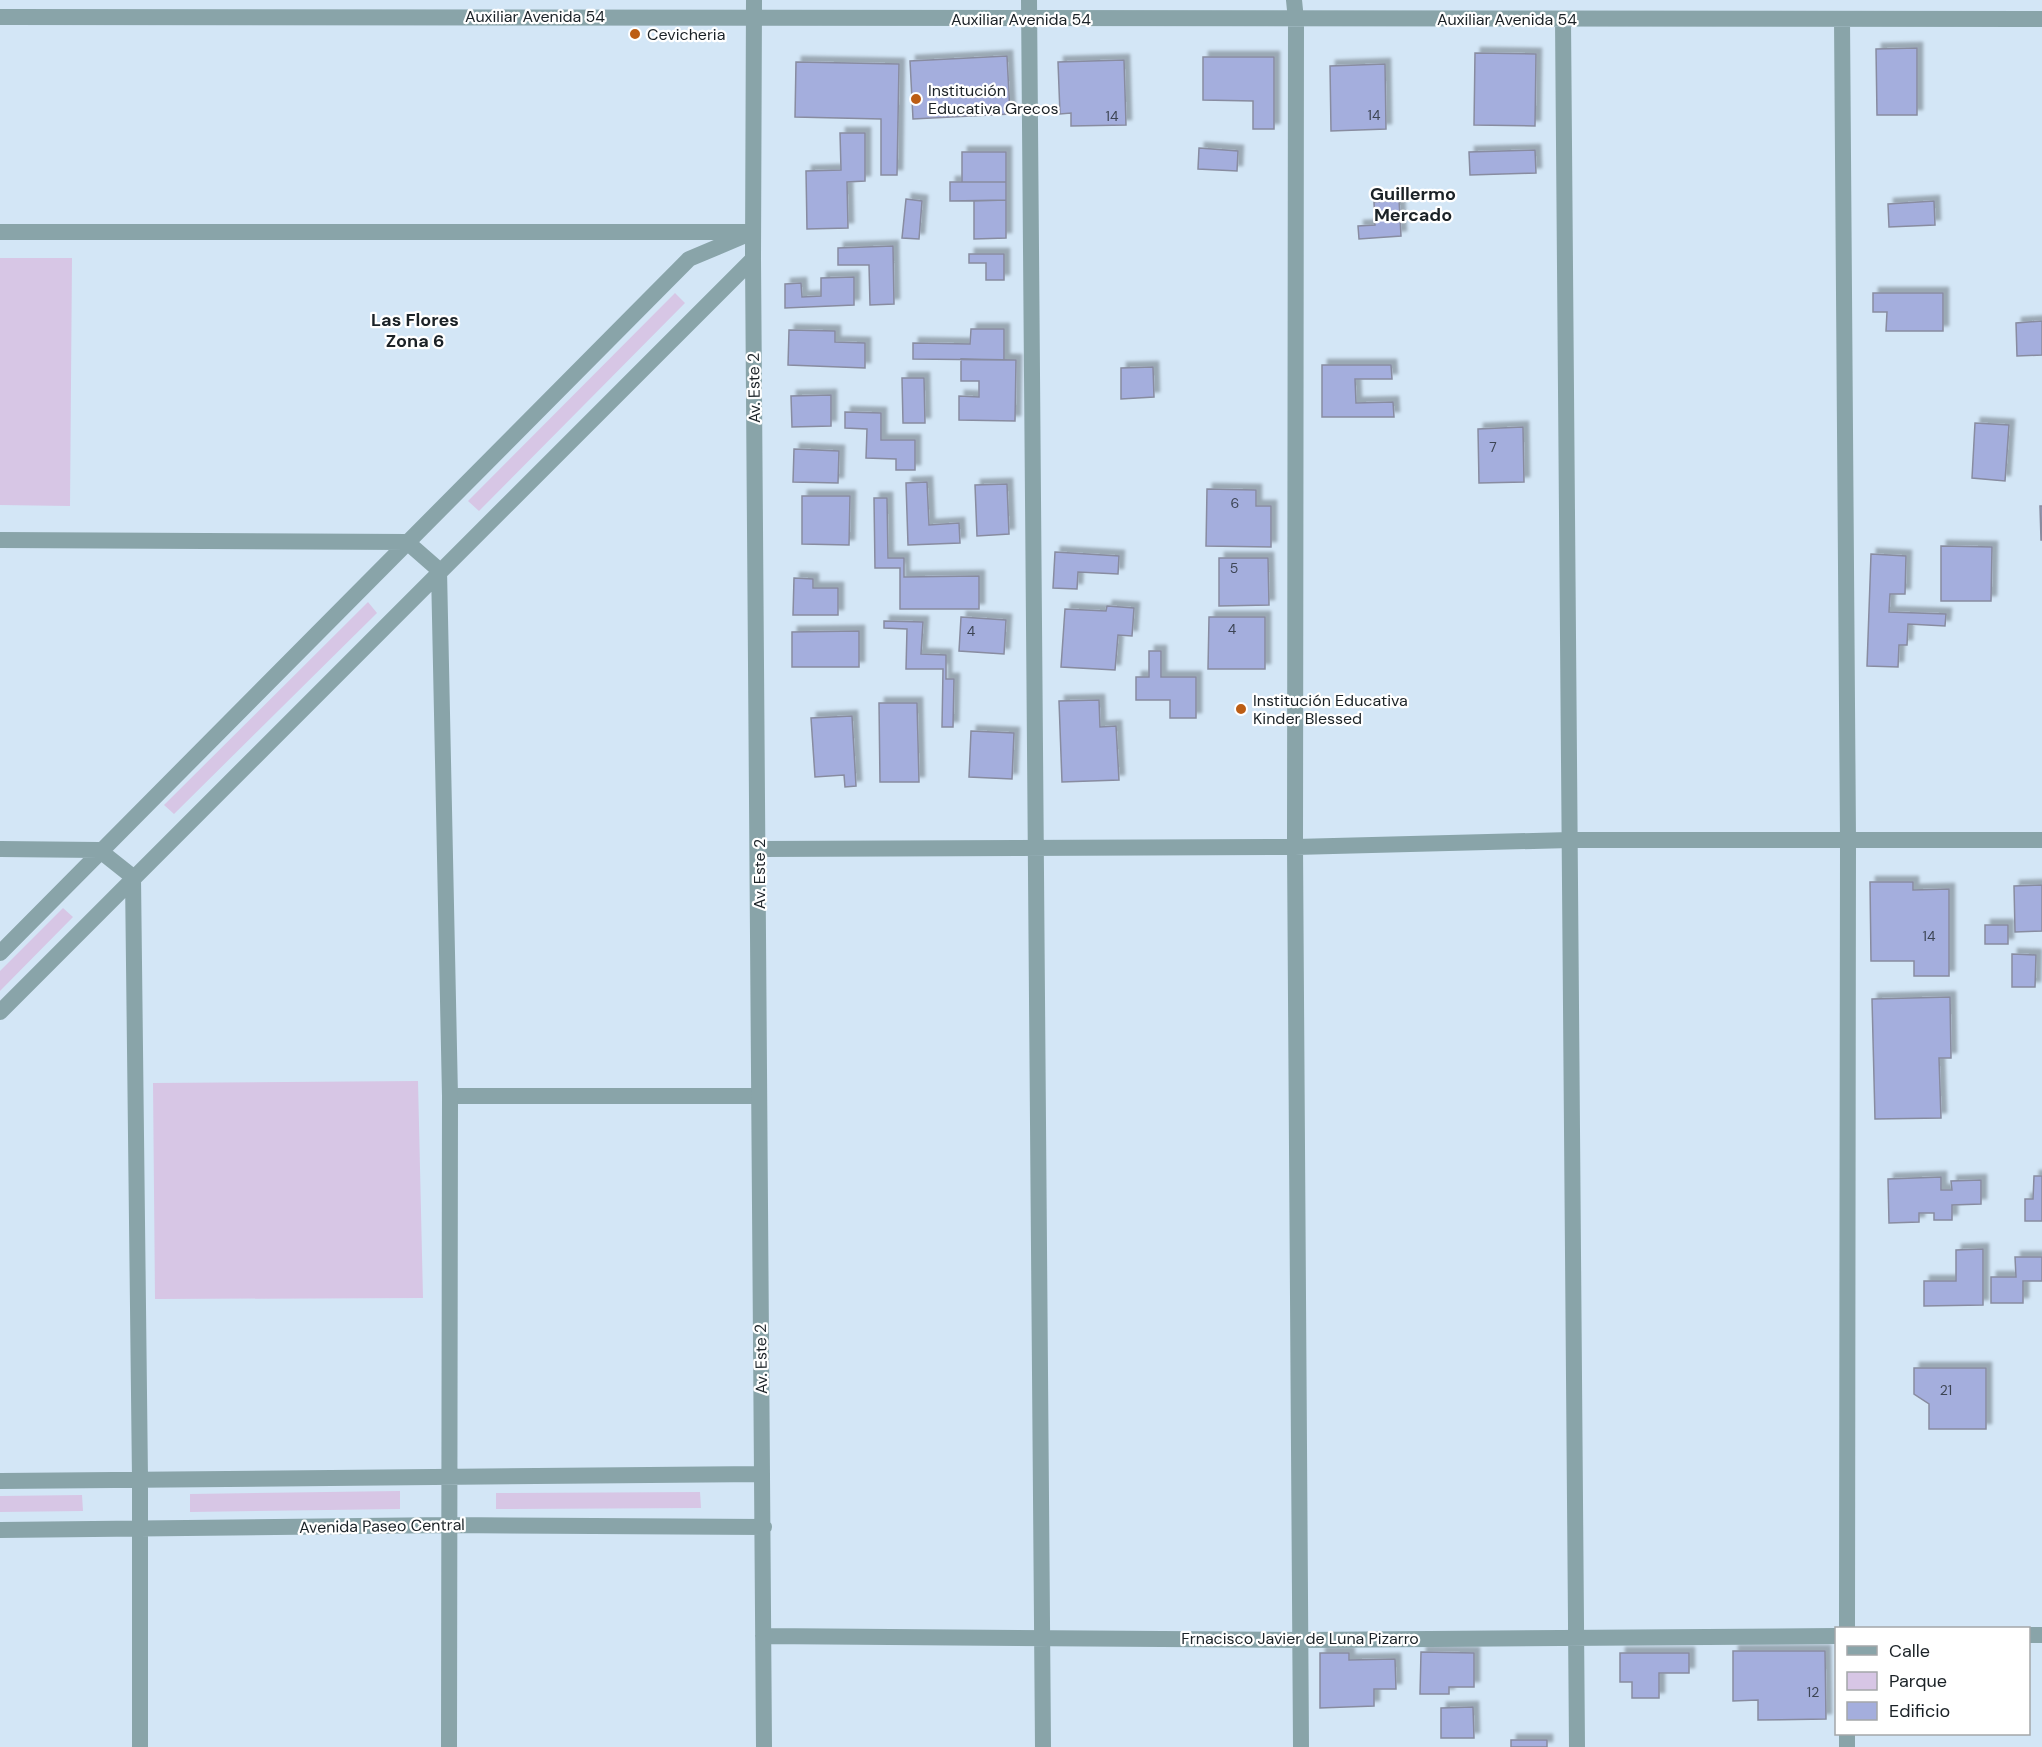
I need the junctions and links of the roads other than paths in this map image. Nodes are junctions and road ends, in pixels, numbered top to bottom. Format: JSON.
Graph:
{"nodes":[{"id":1,"x":1029,"y":0,"type":"edge"},
{"id":2,"x":1294,"y":0,"type":"edge"},
{"id":3,"x":754,"y":8,"type":"edge"},
{"id":4,"x":0,"y":17,"type":"edge"},
{"id":5,"x":1030,"y":19,"type":"junction"},
{"id":6,"x":1842,"y":19,"type":"junction"},
{"id":7,"x":2042,"y":19,"type":"edge"},
{"id":8,"x":1296,"y":20,"type":"junction"},
{"id":9,"x":1563,"y":20,"type":"junction"},
{"id":10,"x":0,"y":232,"type":"edge"},
{"id":11,"x":753,"y":232,"type":"junction"},
{"id":12,"x":753,"y":259,"type":"junction"},
{"id":13,"x":0,"y":540,"type":"edge"},
{"id":14,"x":407,"y":542,"type":"junction"},
{"id":15,"x":439,"y":570,"type":"junction"},
{"id":16,"x":1570,"y":840,"type":"junction"},
{"id":17,"x":1848,"y":840,"type":"junction"},
{"id":18,"x":2042,"y":840,"type":"edge"},
{"id":19,"x":1296,"y":847,"type":"junction"},
{"id":20,"x":0,"y":849,"type":"edge"},
{"id":21,"x":759,"y":849,"type":"junction"},
{"id":22,"x":1035,"y":849,"type":"junction"},
{"id":23,"x":99,"y":850,"type":"junction"},
{"id":24,"x":134,"y":877,"type":"junction"},
{"id":25,"x":0,"y":952,"type":"edge"},
{"id":26,"x":0,"y":1011,"type":"edge"},
{"id":27,"x":450,"y":1096,"type":"junction"},
{"id":28,"x":758,"y":1096,"type":"junction"},
{"id":29,"x":762,"y":1474,"type":"junction"},
{"id":30,"x":448,"y":1476,"type":"junction"},
{"id":31,"x":140,"y":1479,"type":"junction"},
{"id":32,"x":0,"y":1480,"type":"edge"},
{"id":33,"x":448,"y":1525,"type":"junction"},
{"id":34,"x":764,"y":1527,"type":"junction"},
{"id":35,"x":139,"y":1529,"type":"junction"},
{"id":36,"x":0,"y":1530,"type":"edge"},
{"id":37,"x":1847,"y":1627,"type":"edge"},
{"id":38,"x":764,"y":1636,"type":"junction"},
{"id":39,"x":1576,"y":1636,"type":"junction"},
{"id":40,"x":1835,"y":1636,"type":"edge"},
{"id":41,"x":1044,"y":1637,"type":"junction"},
{"id":42,"x":1301,"y":1640,"type":"junction"},
{"id":43,"x":140,"y":1747,"type":"edge"},
{"id":44,"x":449,"y":1747,"type":"edge"},
{"id":45,"x":764,"y":1747,"type":"edge"},
{"id":46,"x":1043,"y":1747,"type":"edge"},
{"id":47,"x":1301,"y":1747,"type":"edge"},
{"id":48,"x":1577,"y":1747,"type":"edge"}],
"edges":[{"from":1,"to":5,"type":"street"},
{"from":2,"to":8,"type":"street"},
{"from":3,"to":4,"type":"street","name":"Auxiliar Avenida 54"},
{"from":3,"to":5,"type":"street","name":"Auxiliar Avenida 54"},
{"from":3,"to":11,"type":"street","name":"Av. Este 2"},
{"from":5,"to":8,"type":"street","name":"Auxiliar Avenida 54"},
{"from":5,"to":22,"type":"street"},
{"from":6,"to":7,"type":"street","name":"Auxiliar Avenida 54"},
{"from":6,"to":9,"type":"street","name":"Auxiliar Avenida 54"},
{"from":6,"to":17,"type":"street"},
{"from":8,"to":9,"type":"street","name":"Auxiliar Avenida 54"},
{"from":8,"to":19,"type":"street"},
{"from":9,"to":16,"type":"street"},
{"from":10,"to":11,"type":"street"},
{"from":11,"to":12,"type":"street","name":"Av. Este 2"},
{"from":11,"to":14,"type":"street"},
{"from":12,"to":15,"type":"street"},
{"from":12,"to":21,"type":"street","name":"Av. Este 2"},
{"from":13,"to":14,"type":"street"},
{"from":14,"to":15,"type":"street"},
{"from":14,"to":23,"type":"street"},
{"from":15,"to":24,"type":"street"},
{"from":15,"to":27,"type":"street"},
{"from":16,"to":17,"type":"street"},
{"from":16,"to":19,"type":"street"},
{"from":16,"to":39,"type":"street"},
{"from":17,"to":18,"type":"street"},
{"from":17,"to":37,"type":"street"},
{"from":19,"to":22,"type":"street"},
{"from":19,"to":42,"type":"street"},
{"from":20,"to":23,"type":"street"},
{"from":21,"to":22,"type":"street"},
{"from":21,"to":28,"type":"street","name":"Av. Este 2"},
{"from":22,"to":41,"type":"street"},
{"from":23,"to":24,"type":"street"},
{"from":23,"to":25,"type":"street"},
{"from":24,"to":26,"type":"street"},
{"from":24,"to":31,"type":"street"},
{"from":27,"to":28,"type":"street"},
{"from":27,"to":30,"type":"street"},
{"from":28,"to":29,"type":"street","name":"Av. Este 2"},
{"from":29,"to":30,"type":"street"},
{"from":29,"to":34,"type":"street","name":"Av. Este 2"},
{"from":30,"to":31,"type":"street"},
{"from":30,"to":33,"type":"street"},
{"from":31,"to":32,"type":"street"},
{"from":31,"to":35,"type":"street"},
{"from":33,"to":34,"type":"street","name":"Avenida Paseo Central"},
{"from":33,"to":35,"type":"street","name":"Avenida Paseo Central"},
{"from":33,"to":44,"type":"street"},
{"from":34,"to":38,"type":"street","name":"Av. Este 2"},
{"from":35,"to":36,"type":"street","name":"Avenida Paseo Central"},
{"from":35,"to":43,"type":"street"},
{"from":38,"to":41,"type":"street","name":"Frnacisco Javier de Luna Pizarro"},
{"from":38,"to":45,"type":"street","name":"Av. Este 2"},
{"from":39,"to":40,"type":"street","name":"Frnacisco Javier de Luna Pizarro"},
{"from":39,"to":42,"type":"street","name":"Frnacisco Javier de Luna Pizarro"},
{"from":39,"to":48,"type":"street"},
{"from":41,"to":42,"type":"street","name":"Frnacisco Javier de Luna Pizarro"},
{"from":41,"to":46,"type":"street"},
{"from":42,"to":47,"type":"street"}]}
